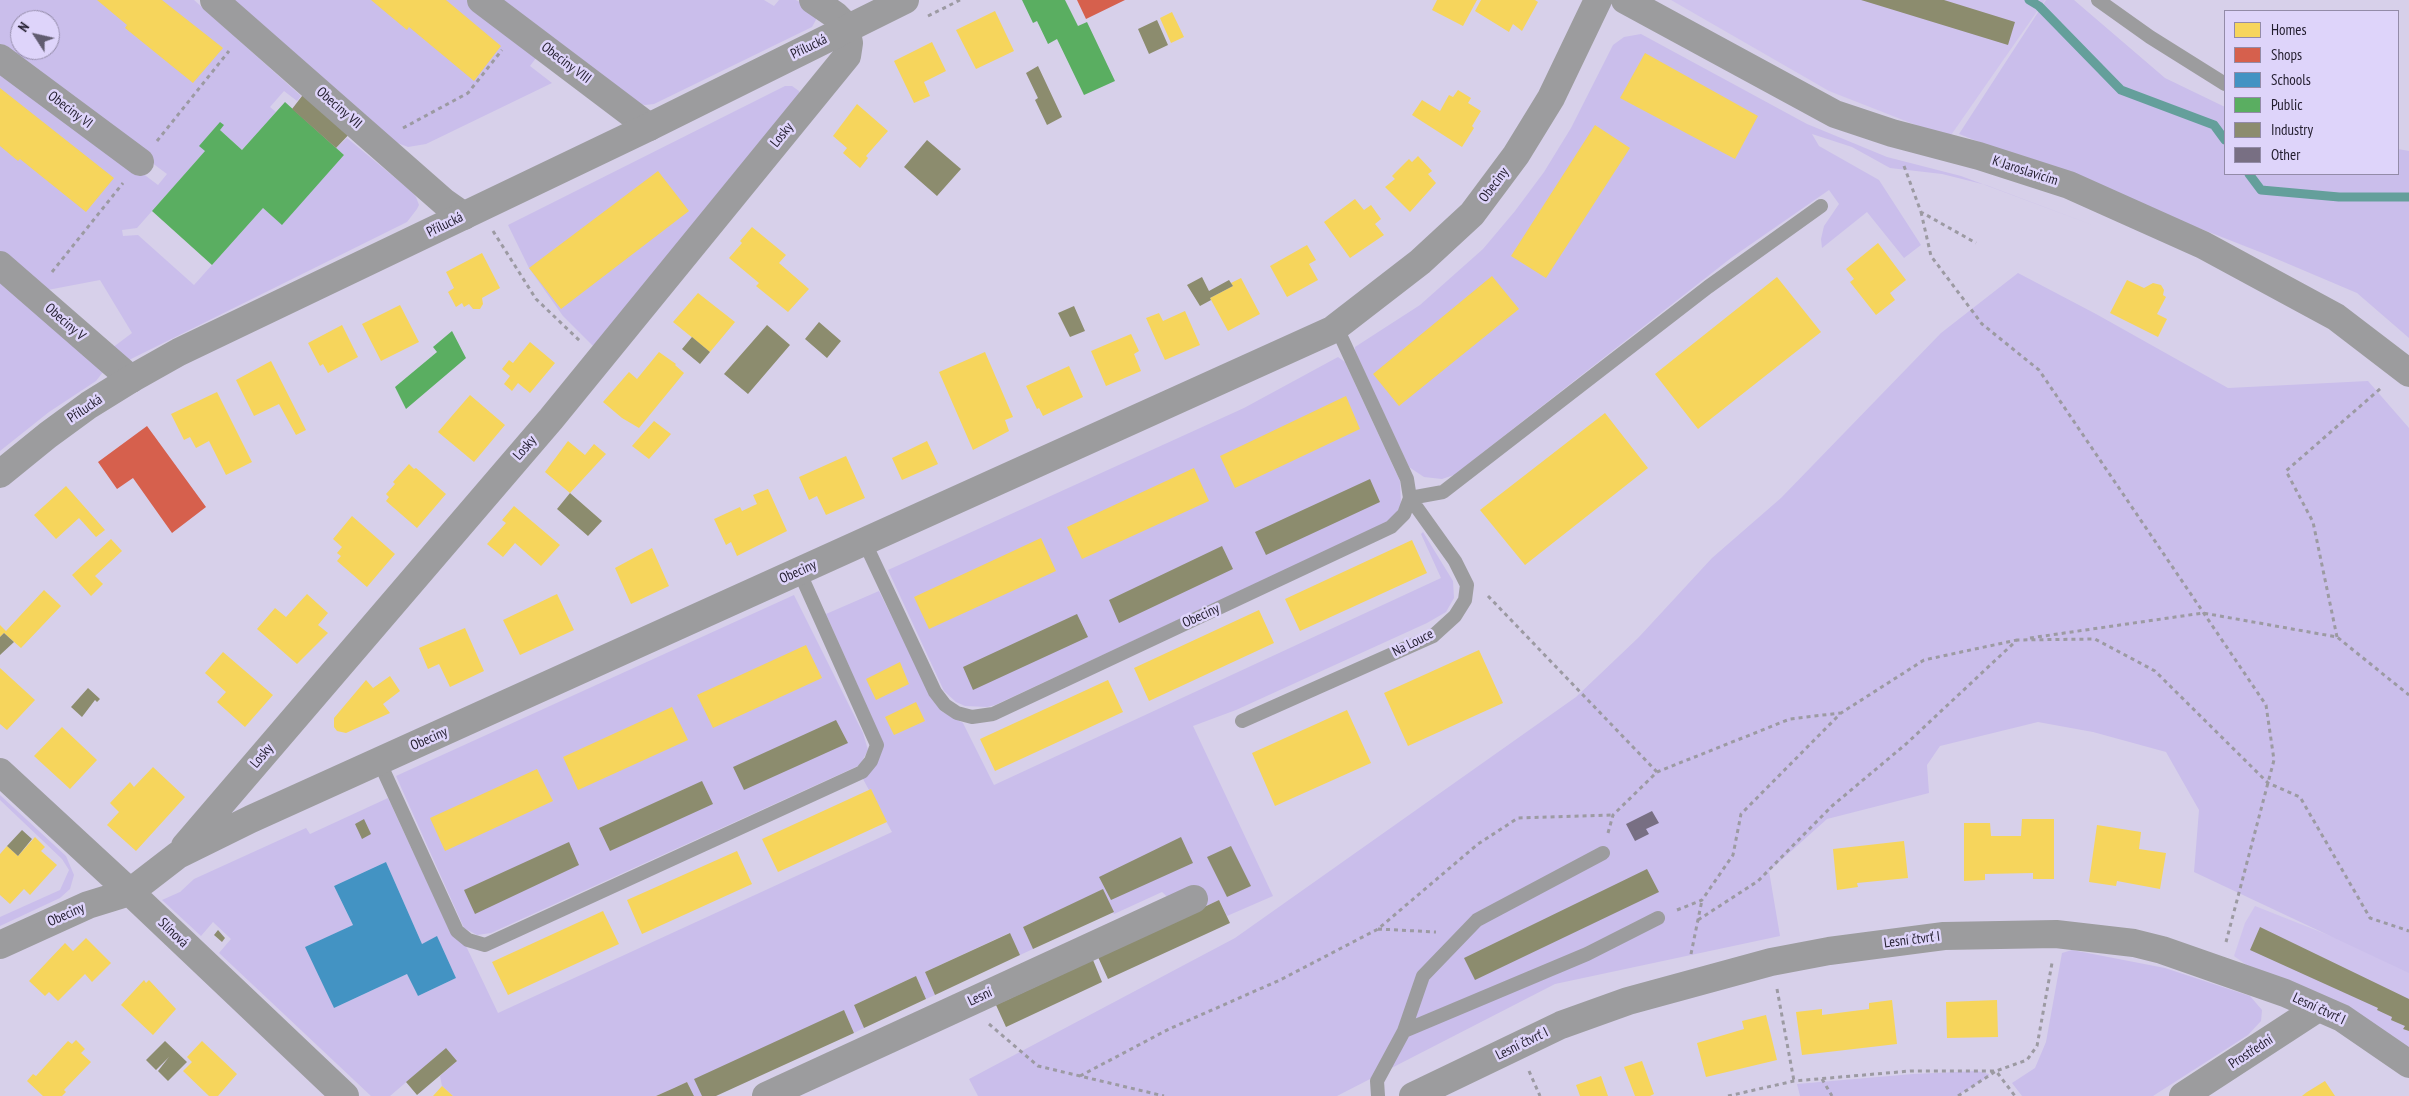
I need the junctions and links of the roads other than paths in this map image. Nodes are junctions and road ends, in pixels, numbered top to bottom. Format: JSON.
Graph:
{"nodes":[{"id":1,"x":214,"y":0,"type":"edge"},
{"id":2,"x":481,"y":0,"type":"edge"},
{"id":3,"x":813,"y":0,"type":"edge"},
{"id":4,"x":905,"y":0,"type":"edge"},
{"id":5,"x":1598,"y":0,"type":"edge"},
{"id":6,"x":1625,"y":0,"type":"edge"},
{"id":7,"x":2098,"y":0,"type":"edge"},
{"id":8,"x":846,"y":28,"type":"junction"},
{"id":9,"x":0,"y":58,"type":"edge"},
{"id":10,"x":2224,"y":83,"type":"edge"},
{"id":11,"x":649,"y":127,"type":"junction"},
{"id":12,"x":140,"y":162,"type":"dead end"},
{"id":13,"x":1821,"y":206,"type":"dead end"},
{"id":14,"x":464,"y":216,"type":"junction"},
{"id":15,"x":0,"y":265,"type":"edge"},
{"id":16,"x":1336,"y":326,"type":"junction"},
{"id":17,"x":2407,"y":371,"type":"edge"},
{"id":18,"x":131,"y":379,"type":"junction"},
{"id":19,"x":1,"y":472,"type":"edge"},
{"id":20,"x":1410,"y":498,"type":"junction"},
{"id":21,"x":864,"y":541,"type":"junction"},
{"id":22,"x":799,"y":571,"type":"junction"},
{"id":23,"x":1242,"y":721,"type":"dead end"},
{"id":24,"x":379,"y":761,"type":"junction"},
{"id":25,"x":0,"y":772,"type":"edge"},
{"id":26,"x":1603,"y":853,"type":"road end"},
{"id":27,"x":178,"y":855,"type":"junction"},
{"id":28,"x":130,"y":892,"type":"junction"},
{"id":29,"x":1194,"y":898,"type":"dead end"},
{"id":30,"x":1658,"y":918,"type":"road end"},
{"id":31,"x":0,"y":944,"type":"edge"},
{"id":32,"x":2318,"y":1008,"type":"junction"},
{"id":33,"x":1404,"y":1031,"type":"junction"},
{"id":34,"x":2409,"y":1064,"type":"edge"},
{"id":35,"x":344,"y":1096,"type":"edge"},
{"id":36,"x":766,"y":1096,"type":"edge"},
{"id":37,"x":1378,"y":1096,"type":"edge"},
{"id":38,"x":1413,"y":1096,"type":"edge"},
{"id":39,"x":2183,"y":1096,"type":"edge"}],
"edges":[{"from":1,"to":14,"type":"street","name":"Obeciny VII"},
{"from":2,"to":11,"type":"street","name":"Obeciny VIII"},
{"from":3,"to":8,"type":"street"},
{"from":4,"to":8,"type":"street","name":"Přílucká"},
{"from":5,"to":16,"type":"street","name":"Obeciny"},
{"from":6,"to":17,"type":"street","name":"K Jaroslavicím"},
{"from":7,"to":10,"type":"lane"},
{"from":8,"to":11,"type":"street","name":"Přílucká"},
{"from":8,"to":27,"type":"street","name":"Losky"},
{"from":9,"to":12,"type":"street","name":"Obeciny VI"},
{"from":11,"to":14,"type":"street","name":"Přílucká"},
{"from":13,"to":20,"type":"lane"},
{"from":14,"to":18,"type":"street","name":"Přílucká"},
{"from":15,"to":18,"type":"street","name":"Obeciny V"},
{"from":16,"to":20,"type":"lane"},
{"from":16,"to":21,"type":"street","name":"Obeciny"},
{"from":18,"to":19,"type":"street","name":"Přílucká"},
{"from":20,"to":21,"type":"lane","name":"Obeciny"},
{"from":20,"to":23,"type":"lane","name":"Na Louce"},
{"from":21,"to":22,"type":"street","name":"Obeciny"},
{"from":22,"to":24,"type":"street","name":"Obeciny"},
{"from":22,"to":24,"type":"lane"},
{"from":24,"to":27,"type":"street","name":"Obeciny"},
{"from":25,"to":28,"type":"street","name":"Slínová"},
{"from":26,"to":33,"type":"lane"},
{"from":27,"to":28,"type":"street","name":"Obeciny"},
{"from":28,"to":31,"type":"street","name":"Obeciny"},
{"from":28,"to":35,"type":"street","name":"Slínová"},
{"from":29,"to":36,"type":"street","name":"Lesní"},
{"from":30,"to":33,"type":"lane"},
{"from":32,"to":34,"type":"street","name":"Lesní čtvrť I"},
{"from":32,"to":38,"type":"street","name":"Lesní čtvrť I"},
{"from":32,"to":39,"type":"street","name":"Prostřední"},
{"from":33,"to":37,"type":"lane"}]}
